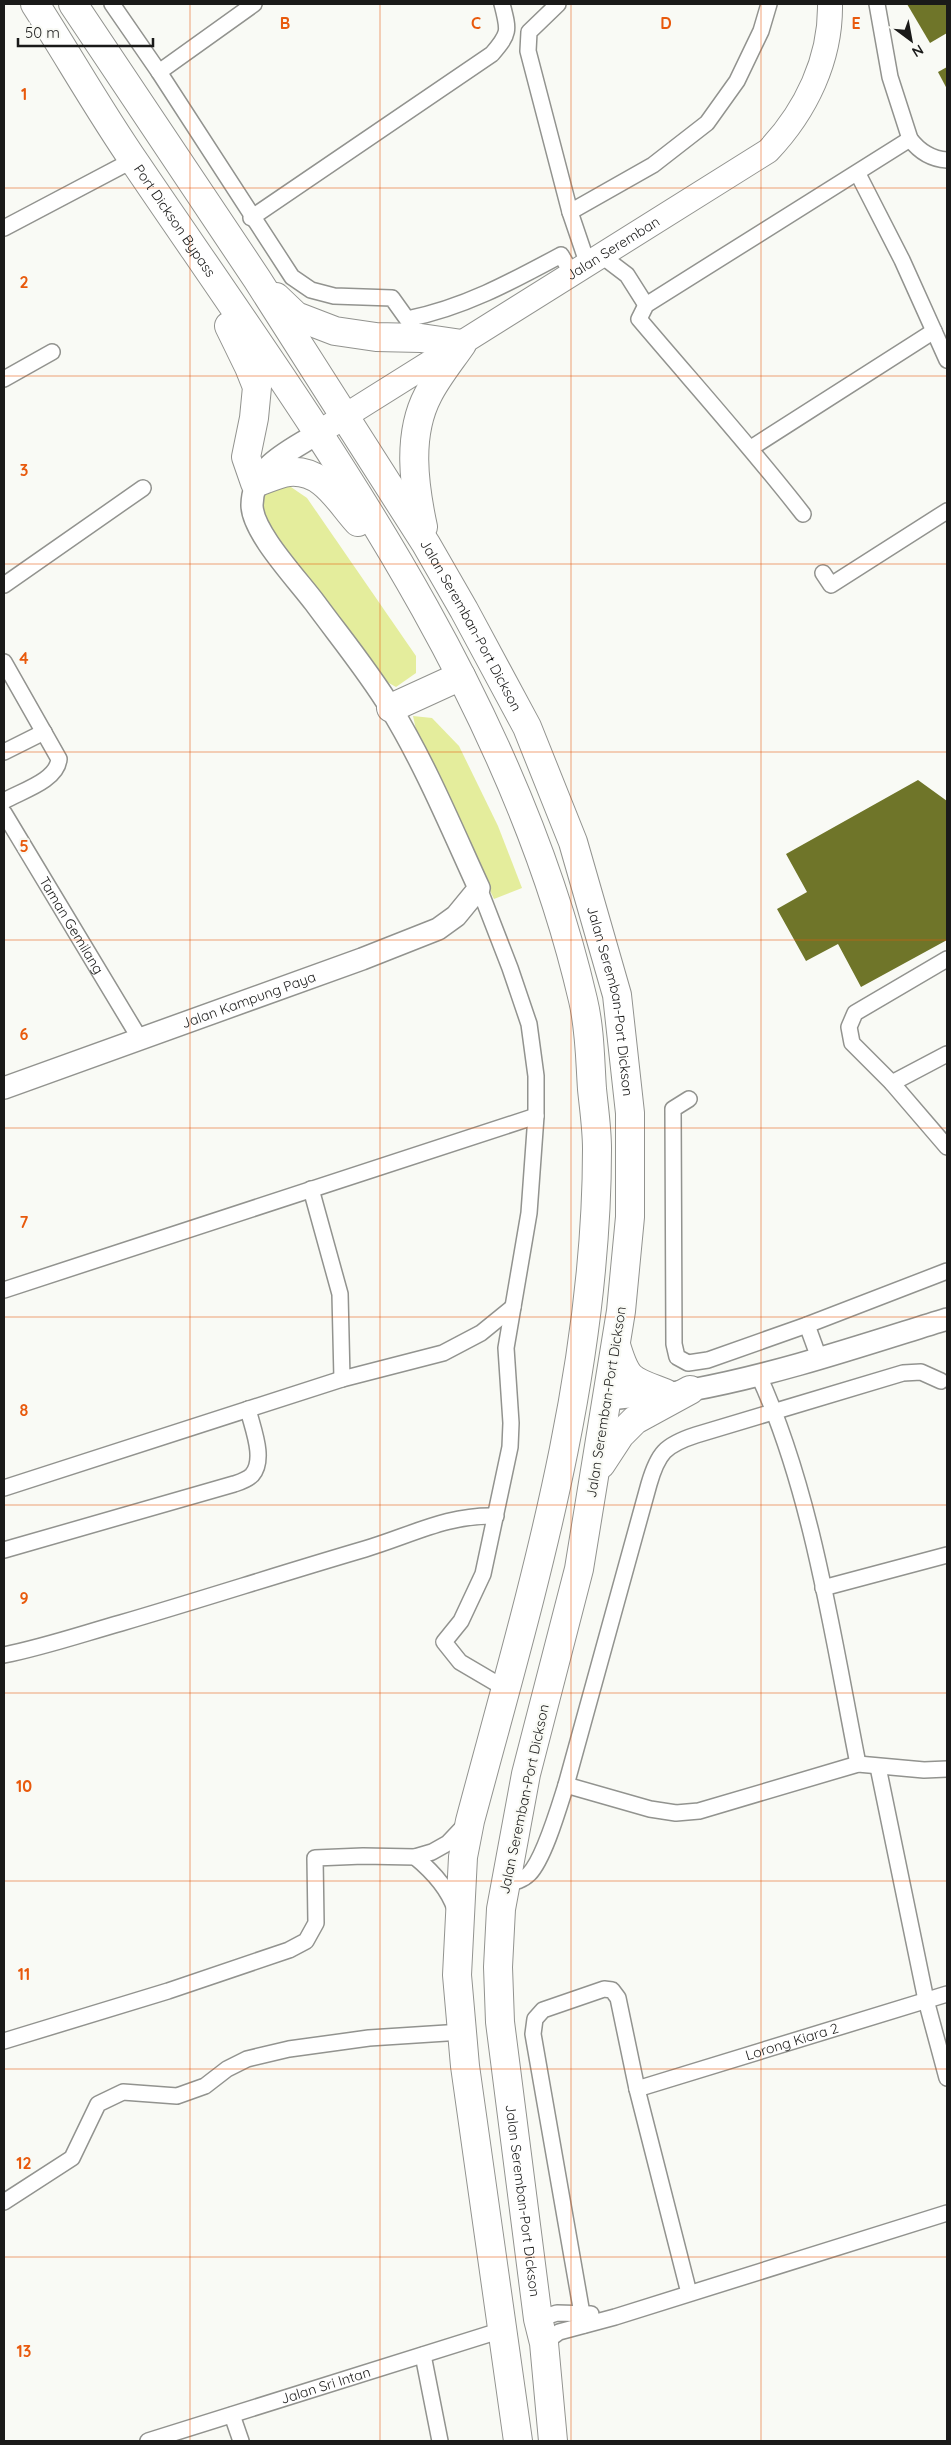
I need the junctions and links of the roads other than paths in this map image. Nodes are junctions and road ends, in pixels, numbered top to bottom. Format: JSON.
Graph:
{"nodes":[{"id":1,"x":35,"y":4,"type":"edge"},
{"id":2,"x":73,"y":4,"type":"edge"},
{"id":3,"x":112,"y":4,"type":"edge"},
{"id":4,"x":254,"y":4,"type":"edge"},
{"id":5,"x":502,"y":4,"type":"edge"},
{"id":6,"x":558,"y":4,"type":"edge"},
{"id":7,"x":769,"y":4,"type":"edge"},
{"id":8,"x":830,"y":4,"type":"edge"},
{"id":9,"x":877,"y":4,"type":"edge"},
{"id":10,"x":159,"y":72,"type":"junction"},
{"id":11,"x":910,"y":140,"type":"junction"},
{"id":12,"x":133,"y":160,"type":"junction"},
{"id":13,"x":947,"y":160,"type":"edge"},
{"id":14,"x":858,"y":174,"type":"junction"},
{"id":15,"x":570,"y":212,"type":"junction"},
{"id":16,"x":251,"y":218,"type":"junction"},
{"id":17,"x":4,"y":228,"type":"edge"},
{"id":18,"x":204,"y":262,"type":"junction"},
{"id":19,"x":587,"y":265,"type":"junction"},
{"id":20,"x":257,"y":279,"type":"junction"},
{"id":21,"x":646,"y":305,"type":"junction"},
{"id":22,"x":934,"y":331,"type":"junction"},
{"id":23,"x":462,"y":344,"type":"junction"},
{"id":24,"x":52,"y":352,"type":"dead end"},
{"id":25,"x":947,"y":360,"type":"edge"},
{"id":26,"x":4,"y":379,"type":"edge"},
{"id":27,"x":345,"y":416,"type":"junction"},
{"id":28,"x":318,"y":434,"type":"junction"},
{"id":29,"x":751,"y":448,"type":"junction"},
{"id":30,"x":255,"y":483,"type":"junction"},
{"id":31,"x":143,"y":488,"type":"dead end"},
{"id":32,"x":947,"y":511,"type":"edge"},
{"id":33,"x":803,"y":514,"type":"dead end"},
{"id":34,"x":383,"y":538,"type":"junction"},
{"id":35,"x":426,"y":544,"type":"junction"},
{"id":36,"x":824,"y":573,"type":"dead end"},
{"id":37,"x":4,"y":585,"type":"edge"},
{"id":38,"x":4,"y":662,"type":"edge"},
{"id":39,"x":461,"y":676,"type":"junction"},
{"id":40,"x":390,"y":708,"type":"junction"},
{"id":41,"x":44,"y":732,"type":"junction"},
{"id":42,"x":4,"y":752,"type":"edge"},
{"id":43,"x":4,"y":801,"type":"edge"},
{"id":44,"x":4,"y":813,"type":"edge"},
{"id":45,"x":479,"y":888,"type":"junction"},
{"id":46,"x":947,"y":959,"type":"edge"},
{"id":47,"x":140,"y":1039,"type":"junction"},
{"id":48,"x":947,"y":1054,"type":"edge"},
{"id":49,"x":892,"y":1083,"type":"junction"},
{"id":50,"x":4,"y":1088,"type":"edge"},
{"id":51,"x":689,"y":1099,"type":"dead end"},
{"id":52,"x":536,"y":1116,"type":"junction"},
{"id":53,"x":947,"y":1147,"type":"edge"},
{"id":54,"x":310,"y":1189,"type":"junction"},
{"id":55,"x":947,"y":1271,"type":"edge"},
{"id":56,"x":4,"y":1290,"type":"edge"},
{"id":57,"x":513,"y":1306,"type":"junction"},
{"id":58,"x":947,"y":1319,"type":"edge"},
{"id":59,"x":807,"y":1325,"type":"junction"},
{"id":60,"x":616,"y":1344,"type":"junction"},
{"id":61,"x":819,"y":1358,"type":"junction"},
{"id":62,"x":758,"y":1374,"type":"junction"},
{"id":63,"x":342,"y":1379,"type":"junction"},
{"id":64,"x":941,"y":1382,"type":"dead end"},
{"id":65,"x":678,"y":1392,"type":"junction"},
{"id":66,"x":607,"y":1399,"type":"junction"},
{"id":67,"x":248,"y":1409,"type":"junction"},
{"id":68,"x":776,"y":1411,"type":"junction"},
{"id":69,"x":596,"y":1471,"type":"junction"},
{"id":70,"x":4,"y":1488,"type":"edge"},
{"id":71,"x":496,"y":1516,"type":"junction"},
{"id":72,"x":4,"y":1550,"type":"edge"},
{"id":73,"x":947,"y":1555,"type":"edge"},
{"id":74,"x":823,"y":1588,"type":"junction"},
{"id":75,"x":532,"y":1592,"type":"junction"},
{"id":76,"x":4,"y":1655,"type":"edge"},
{"id":77,"x":506,"y":1689,"type":"junction"},
{"id":78,"x":858,"y":1764,"type":"junction"},
{"id":79,"x":878,"y":1767,"type":"junction"},
{"id":80,"x":947,"y":1769,"type":"edge"},
{"id":81,"x":566,"y":1785,"type":"junction"},
{"id":82,"x":470,"y":1821,"type":"junction"},
{"id":83,"x":415,"y":1858,"type":"junction"},
{"id":84,"x":504,"y":1884,"type":"junction"},
{"id":85,"x":459,"y":1920,"type":"junction"},
{"id":86,"x":947,"y":1994,"type":"edge"},
{"id":87,"x":926,"y":2000,"type":"junction"},
{"id":88,"x":462,"y":2032,"type":"junction"},
{"id":89,"x":4,"y":2040,"type":"edge"},
{"id":90,"x":947,"y":2078,"type":"edge"},
{"id":91,"x":637,"y":2088,"type":"junction"},
{"id":92,"x":4,"y":2202,"type":"edge"},
{"id":93,"x":947,"y":2213,"type":"edge"},
{"id":94,"x":690,"y":2294,"type":"junction"},
{"id":95,"x":583,"y":2319,"type":"junction"},
{"id":96,"x":502,"y":2330,"type":"junction"},
{"id":97,"x":541,"y":2331,"type":"junction"},
{"id":98,"x":423,"y":2355,"type":"junction"},
{"id":99,"x":514,"y":2402,"type":"junction"},
{"id":100,"x":232,"y":2415,"type":"junction"},
{"id":101,"x":148,"y":2441,"type":"edge"},
{"id":102,"x":241,"y":2441,"type":"edge"},
{"id":103,"x":440,"y":2441,"type":"edge"},
{"id":104,"x":518,"y":2441,"type":"edge"},
{"id":105,"x":553,"y":2441,"type":"edge"}],
"edges":[{"from":1,"to":12,"type":"highway","name":"Port Dickson Bypass"},
{"from":2,"to":20,"type":"highway"},
{"from":3,"to":10,"type":"street"},
{"from":4,"to":10,"type":"street"},
{"from":5,"to":16,"type":"street"},
{"from":6,"to":15,"type":"street"},
{"from":7,"to":15,"type":"street"},
{"from":8,"to":19,"type":"main road","name":"Jalan Seremban"},
{"from":9,"to":11,"type":"street"},
{"from":10,"to":16,"type":"street"},
{"from":11,"to":13,"type":"street"},
{"from":11,"to":14,"type":"street"},
{"from":12,"to":17,"type":"street"},
{"from":12,"to":18,"type":"highway","name":"Port Dickson Bypass"},
{"from":14,"to":21,"type":"street"},
{"from":14,"to":22,"type":"street"},
{"from":15,"to":19,"type":"street"},
{"from":16,"to":19,"type":"street"},
{"from":18,"to":28,"type":"highway","name":"Port Dickson Bypass"},
{"from":18,"to":30,"type":"highway"},
{"from":19,"to":21,"type":"street"},
{"from":19,"to":23,"type":"main road","name":"Jalan Seremban"},
{"from":20,"to":23,"type":"highway"},
{"from":20,"to":27,"type":"highway"},
{"from":21,"to":29,"type":"street"},
{"from":22,"to":25,"type":"street"},
{"from":22,"to":29,"type":"street"},
{"from":23,"to":27,"type":"main road","name":"Jalan Seremban"},
{"from":23,"to":35,"type":"highway"},
{"from":24,"to":26,"type":"street"},
{"from":27,"to":28,"type":"main road","name":"Jalan Seremban"},
{"from":27,"to":35,"type":"highway","name":"Jalan Seremban-Port Dickson"},
{"from":28,"to":30,"type":"street"},
{"from":28,"to":34,"type":"highway","name":"Jalan Seremban-Port Dickson"},
{"from":29,"to":33,"type":"street"},
{"from":30,"to":34,"type":"highway"},
{"from":30,"to":40,"type":"street"},
{"from":31,"to":37,"type":"street"},
{"from":32,"to":36,"type":"street"},
{"from":34,"to":39,"type":"highway","name":"Jalan Seremban-Port Dickson"},
{"from":35,"to":60,"type":"highway","name":"Jalan Seremban-Port Dickson"},
{"from":38,"to":41,"type":"street"},
{"from":39,"to":40,"type":"highway"},
{"from":39,"to":75,"type":"highway","name":"Jalan Seremban-Port Dickson"},
{"from":40,"to":45,"type":"street"},
{"from":41,"to":42,"type":"street"},
{"from":41,"to":43,"type":"street"},
{"from":44,"to":47,"type":"street","name":"Taman Gemilang"},
{"from":45,"to":47,"type":"street","name":"Jalan Kampung Paya"},
{"from":45,"to":52,"type":"street"},
{"from":46,"to":49,"type":"street"},
{"from":47,"to":50,"type":"street","name":"Jalan Kampung Paya"},
{"from":48,"to":49,"type":"street"},
{"from":49,"to":53,"type":"street"},
{"from":51,"to":59,"type":"street"},
{"from":52,"to":54,"type":"street"},
{"from":52,"to":57,"type":"street"},
{"from":54,"to":56,"type":"street"},
{"from":54,"to":63,"type":"street"},
{"from":55,"to":59,"type":"street"},
{"from":57,"to":63,"type":"street"},
{"from":57,"to":71,"type":"street"},
{"from":58,"to":61,"type":"street"},
{"from":59,"to":61,"type":"street"},
{"from":60,"to":65,"type":"highway"},
{"from":60,"to":66,"type":"highway","name":"Jalan Seremban-Port Dickson"},
{"from":61,"to":62,"type":"street"},
{"from":62,"to":65,"type":"street"},
{"from":62,"to":68,"type":"street"},
{"from":63,"to":67,"type":"street"},
{"from":64,"to":68,"type":"street"},
{"from":65,"to":66,"type":"street"},
{"from":65,"to":69,"type":"highway"},
{"from":66,"to":69,"type":"highway","name":"Jalan Seremban-Port Dickson"},
{"from":66,"to":75,"type":"highway"},
{"from":67,"to":70,"type":"street"},
{"from":67,"to":72,"type":"street"},
{"from":68,"to":74,"type":"street"},
{"from":68,"to":81,"type":"street"},
{"from":69,"to":84,"type":"highway","name":"Jalan Seremban-Port Dickson"},
{"from":71,"to":76,"type":"street"},
{"from":71,"to":77,"type":"street"},
{"from":73,"to":74,"type":"street"},
{"from":74,"to":78,"type":"street"},
{"from":75,"to":77,"type":"highway","name":"Jalan Seremban-Port Dickson"},
{"from":77,"to":82,"type":"highway","name":"Jalan Seremban-Port Dickson"},
{"from":78,"to":79,"type":"street"},
{"from":78,"to":81,"type":"street"},
{"from":79,"to":80,"type":"street"},
{"from":79,"to":87,"type":"street"},
{"from":81,"to":84,"type":"street"},
{"from":82,"to":83,"type":"street"},
{"from":82,"to":85,"type":"highway","name":"Jalan Seremban-Port Dickson"},
{"from":83,"to":85,"type":"street"},
{"from":83,"to":89,"type":"street"},
{"from":84,"to":97,"type":"highway","name":"Jalan Seremban-Port Dickson"},
{"from":85,"to":88,"type":"highway","name":"Jalan Seremban-Port Dickson"},
{"from":86,"to":87,"type":"street","name":"Lorong Kiara 2"},
{"from":87,"to":90,"type":"street"},
{"from":87,"to":91,"type":"street","name":"Lorong Kiara 2"},
{"from":88,"to":92,"type":"street"},
{"from":88,"to":96,"type":"highway","name":"Jalan Seremban-Port Dickson"},
{"from":91,"to":94,"type":"street"},
{"from":91,"to":95,"type":"street"},
{"from":93,"to":94,"type":"street"},
{"from":94,"to":95,"type":"street"},
{"from":95,"to":97,"type":"street"},
{"from":95,"to":97,"type":"street"},
{"from":96,"to":98,"type":"street","name":"Jalan Sri Intan"},
{"from":96,"to":99,"type":"highway","name":"Jalan Seremban-Port Dickson"},
{"from":97,"to":99,"type":"highway"},
{"from":97,"to":105,"type":"highway","name":"Jalan Seremban-Port Dickson"},
{"from":98,"to":100,"type":"street","name":"Jalan Sri Intan"},
{"from":98,"to":103,"type":"street"},
{"from":99,"to":104,"type":"highway","name":"Jalan Seremban-Port Dickson"},
{"from":100,"to":101,"type":"street","name":"Jalan Sri Intan"},
{"from":100,"to":102,"type":"street"}]}
